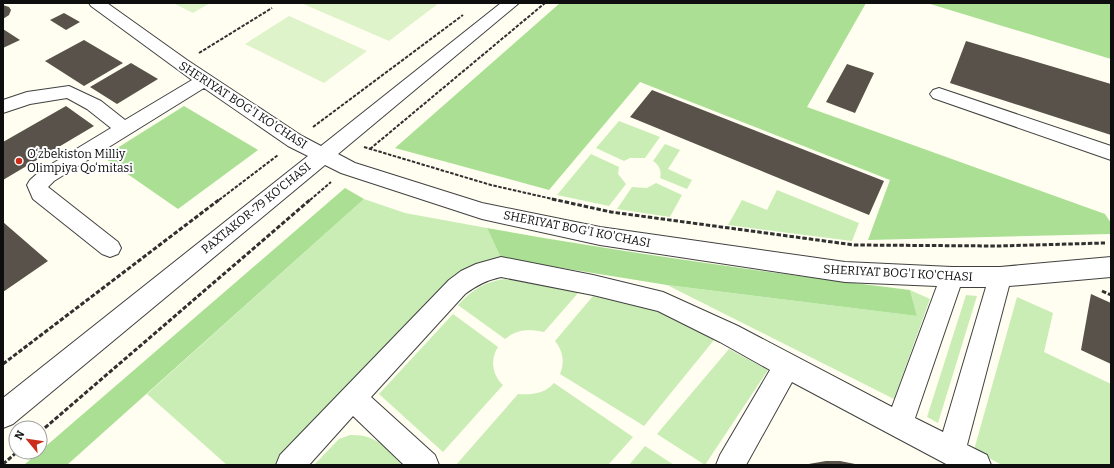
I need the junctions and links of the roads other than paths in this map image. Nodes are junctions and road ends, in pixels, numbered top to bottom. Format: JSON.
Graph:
{"nodes":[{"id":1,"x":98,"y":3,"type":"edge"},
{"id":2,"x":511,"y":3,"type":"edge"},
{"id":3,"x":204,"y":80,"type":"junction"},
{"id":4,"x":939,"y":94,"type":"dead end"},
{"id":5,"x":3,"y":107,"type":"edge"},
{"id":6,"x":124,"y":129,"type":"junction"},
{"id":7,"x":1111,"y":153,"type":"edge"},
{"id":8,"x":322,"y":155,"type":"junction"},
{"id":9,"x":110,"y":248,"type":"dead end"},
{"id":10,"x":1111,"y":267,"type":"edge"},
{"id":11,"x":952,"y":277,"type":"junction"},
{"id":12,"x":1000,"y":277,"type":"junction"},
{"id":13,"x":786,"y":366,"type":"junction"},
{"id":14,"x":354,"y":398,"type":"junction"},
{"id":15,"x":3,"y":415,"type":"edge"},
{"id":16,"x":899,"y":425,"type":"junction"},
{"id":17,"x":951,"y":451,"type":"junction"},
{"id":18,"x":290,"y":465,"type":"edge"},
{"id":19,"x":425,"y":465,"type":"edge"},
{"id":20,"x":730,"y":465,"type":"edge"},
{"id":21,"x":977,"y":465,"type":"edge"}],
"edges":[{"from":1,"to":3,"type":"street","name":"SHERIYAT BOG'I KO'CHASI"},
{"from":2,"to":8,"type":"street","name":"PAXTAKOR-79 KO‘CHASI"},
{"from":3,"to":6,"type":"street"},
{"from":3,"to":8,"type":"street","name":"SHERIYAT BOG'I KO'CHASI"},
{"from":4,"to":7,"type":"street"},
{"from":5,"to":6,"type":"street"},
{"from":6,"to":9,"type":"street"},
{"from":8,"to":11,"type":"street","name":"SHERIYAT BOG'I KO'CHASI"},
{"from":8,"to":15,"type":"street","name":"PAXTAKOR-79 KO‘CHASI"},
{"from":10,"to":12,"type":"street","name":"SHERIYAT BOG'I KO'CHASI"},
{"from":11,"to":12,"type":"street","name":"SHERIYAT BOG'I KO'CHASI"},
{"from":11,"to":16,"type":"street"},
{"from":12,"to":17,"type":"street"},
{"from":13,"to":14,"type":"street"},
{"from":13,"to":16,"type":"street"},
{"from":13,"to":20,"type":"street"},
{"from":14,"to":18,"type":"street"},
{"from":14,"to":19,"type":"street"},
{"from":16,"to":17,"type":"street"},
{"from":17,"to":21,"type":"street"}]}
